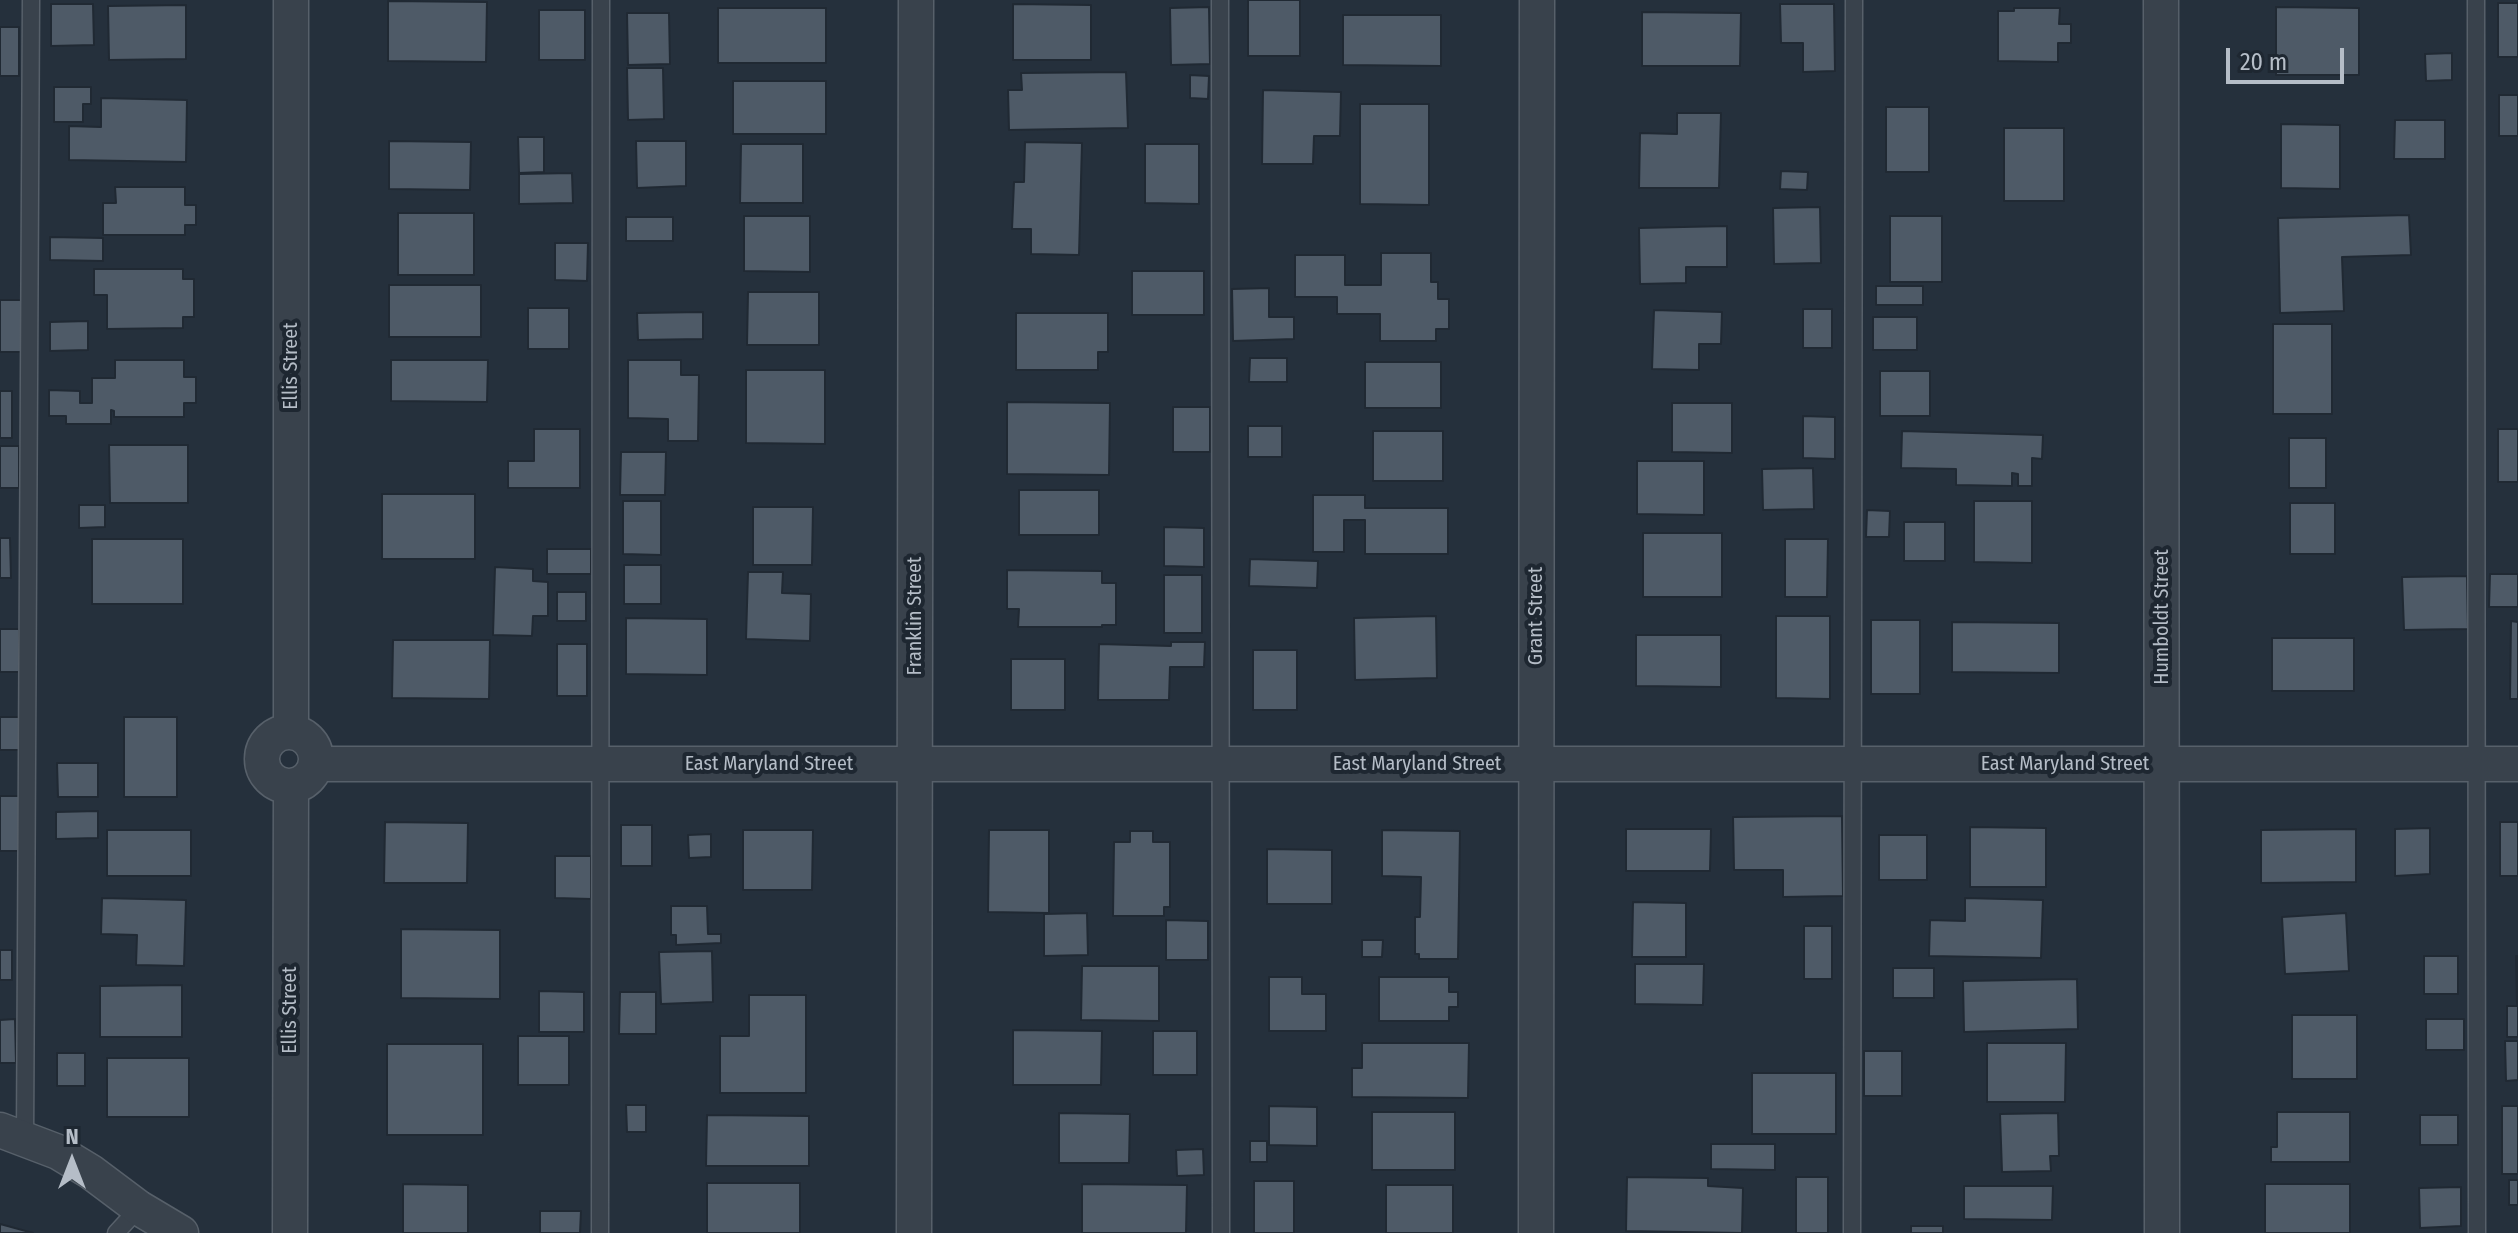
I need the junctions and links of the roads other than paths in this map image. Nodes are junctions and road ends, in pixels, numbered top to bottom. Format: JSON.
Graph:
{"nodes":[{"id":1,"x":31,"y":0,"type":"edge"},
{"id":2,"x":291,"y":0,"type":"edge"},
{"id":3,"x":601,"y":0,"type":"edge"},
{"id":4,"x":916,"y":0,"type":"edge"},
{"id":5,"x":1220,"y":0,"type":"edge"},
{"id":6,"x":1537,"y":0,"type":"edge"},
{"id":7,"x":1854,"y":0,"type":"edge"},
{"id":8,"x":2161,"y":0,"type":"edge"},
{"id":9,"x":2476,"y":0,"type":"edge"},
{"id":10,"x":291,"y":732,"type":"junction"},
{"id":11,"x":316,"y":764,"type":"junction"},
{"id":12,"x":600,"y":764,"type":"junction"},
{"id":13,"x":915,"y":764,"type":"junction"},
{"id":14,"x":1221,"y":764,"type":"junction"},
{"id":15,"x":1536,"y":764,"type":"junction"},
{"id":16,"x":1853,"y":764,"type":"junction"},
{"id":17,"x":2161,"y":764,"type":"junction"},
{"id":18,"x":2477,"y":764,"type":"junction"},
{"id":19,"x":2518,"y":764,"type":"edge"},
{"id":20,"x":291,"y":787,"type":"junction"},
{"id":21,"x":13,"y":1134,"type":"edge"},
{"id":22,"x":128,"y":1220,"type":"edge"},
{"id":23,"x":181,"y":1233,"type":"edge"},
{"id":24,"x":290,"y":1233,"type":"edge"},
{"id":25,"x":600,"y":1233,"type":"edge"},
{"id":26,"x":914,"y":1233,"type":"edge"},
{"id":27,"x":1221,"y":1233,"type":"edge"},
{"id":28,"x":1536,"y":1233,"type":"edge"},
{"id":29,"x":1852,"y":1233,"type":"edge"},
{"id":30,"x":2162,"y":1233,"type":"edge"},
{"id":31,"x":2477,"y":1233,"type":"edge"}],
"edges":[{"from":1,"to":21,"type":"lane"},
{"from":2,"to":10,"type":"street","name":"Ellis Street"},
{"from":3,"to":12,"type":"lane"},
{"from":4,"to":13,"type":"street","name":"Franklin Street"},
{"from":5,"to":14,"type":"lane"},
{"from":6,"to":15,"type":"street","name":"Grant Street"},
{"from":7,"to":16,"type":"lane"},
{"from":8,"to":17,"type":"street","name":"Humboldt Street"},
{"from":9,"to":18,"type":"lane"},
{"from":10,"to":11,"type":"street"},
{"from":10,"to":20,"type":"street"},
{"from":11,"to":12,"type":"street","name":"East Maryland Street"},
{"from":11,"to":20,"type":"street"},
{"from":12,"to":13,"type":"street","name":"East Maryland Street"},
{"from":12,"to":25,"type":"lane"},
{"from":13,"to":14,"type":"street","name":"East Maryland Street"},
{"from":13,"to":26,"type":"street","name":"Franklin Street"},
{"from":14,"to":15,"type":"street","name":"East Maryland Street"},
{"from":14,"to":27,"type":"lane"},
{"from":15,"to":16,"type":"street","name":"East Maryland Street"},
{"from":15,"to":28,"type":"street","name":"Grant Street"},
{"from":16,"to":17,"type":"street","name":"East Maryland Street"},
{"from":16,"to":29,"type":"lane"},
{"from":17,"to":18,"type":"street","name":"East Maryland Street"},
{"from":17,"to":30,"type":"street","name":"Humboldt Street"},
{"from":18,"to":19,"type":"street","name":"East Maryland Street"},
{"from":18,"to":31,"type":"lane"},
{"from":20,"to":24,"type":"street","name":"Ellis Street"},
{"from":21,"to":22,"type":"street"},
{"from":22,"to":23,"type":"street"}]}
